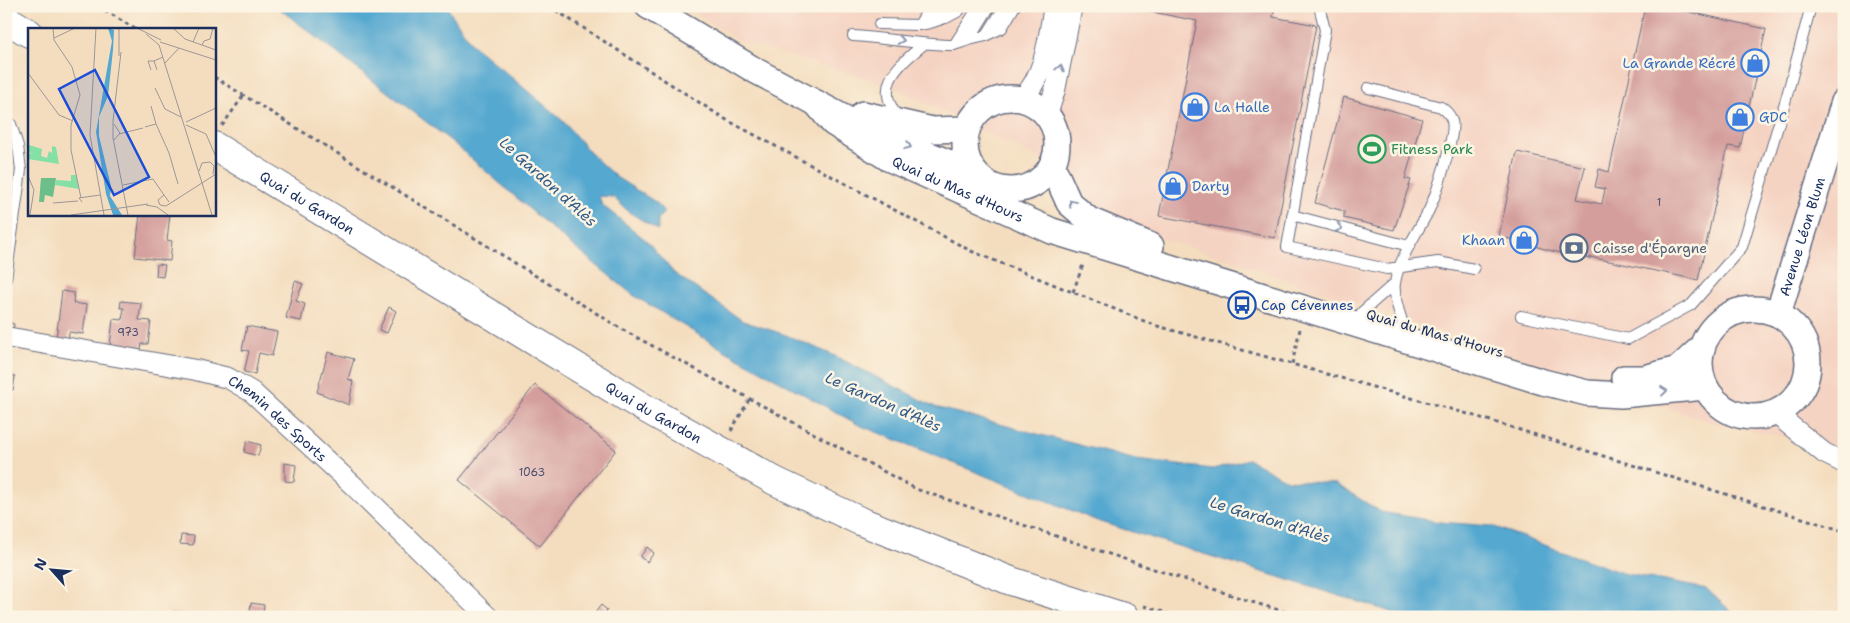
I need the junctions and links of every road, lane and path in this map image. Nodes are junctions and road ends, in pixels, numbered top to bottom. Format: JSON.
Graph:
{"nodes":[{"id":1,"x":98,"y":6,"type":"edge"},
{"id":2,"x":549,"y":6,"type":"edge"},
{"id":3,"x":648,"y":6,"type":"edge"},
{"id":4,"x":930,"y":6,"type":"edge"},
{"id":5,"x":941,"y":6,"type":"edge"},
{"id":6,"x":952,"y":6,"type":"edge"},
{"id":7,"x":962,"y":6,"type":"edge"},
{"id":8,"x":979,"y":6,"type":"edge"},
{"id":9,"x":990,"y":6,"type":"edge"},
{"id":10,"x":1005,"y":6,"type":"edge"},
{"id":11,"x":1015,"y":6,"type":"edge"},
{"id":12,"x":1054,"y":6,"type":"edge"},
{"id":13,"x":1072,"y":6,"type":"edge"},
{"id":14,"x":1319,"y":6,"type":"edge"},
{"id":15,"x":1811,"y":6,"type":"edge"},
{"id":16,"x":945,"y":18,"type":"junction"},
{"id":17,"x":6,"y":19,"type":"edge"},
{"id":18,"x":930,"y":23,"type":"junction"},
{"id":19,"x":879,"y":24,"type":"dead end"},
{"id":20,"x":919,"y":25,"type":"junction"},
{"id":21,"x":133,"y":28,"type":"edge"},
{"id":22,"x":28,"y":32,"type":"edge"},
{"id":23,"x":853,"y":36,"type":"dead end"},
{"id":24,"x":986,"y":36,"type":"junction"},
{"id":25,"x":968,"y":40,"type":"junction"},
{"id":26,"x":923,"y":45,"type":"junction"},
{"id":27,"x":954,"y":45,"type":"junction"},
{"id":28,"x":215,"y":78,"type":"edge"},
{"id":29,"x":1368,"y":88,"type":"dead end"},
{"id":30,"x":244,"y":95,"type":"junction"},
{"id":31,"x":1022,"y":99,"type":"junction"},
{"id":32,"x":1844,"y":102,"type":"edge"},
{"id":33,"x":816,"y":104,"type":"junction"},
{"id":34,"x":1047,"y":115,"type":"junction"},
{"id":35,"x":11,"y":124,"type":"dead end"},
{"id":36,"x":900,"y":124,"type":"junction"},
{"id":37,"x":967,"y":129,"type":"junction"},
{"id":38,"x":216,"y":138,"type":"edge"},
{"id":39,"x":1052,"y":165,"type":"junction"},
{"id":40,"x":975,"y":173,"type":"junction"},
{"id":41,"x":1001,"y":189,"type":"junction"},
{"id":42,"x":1292,"y":215,"type":"junction"},
{"id":43,"x":1102,"y":246,"type":"junction"},
{"id":44,"x":1409,"y":246,"type":"junction"},
{"id":45,"x":1400,"y":268,"type":"junction"},
{"id":46,"x":1474,"y":269,"type":"dead end"},
{"id":47,"x":6,"y":279,"type":"edge"},
{"id":48,"x":1395,"y":283,"type":"junction"},
{"id":49,"x":1073,"y":292,"type":"junction"},
{"id":50,"x":1305,"y":309,"type":"junction"},
{"id":51,"x":1362,"y":312,"type":"junction"},
{"id":52,"x":1778,"y":314,"type":"junction"},
{"id":53,"x":1521,"y":316,"type":"dead end"},
{"id":54,"x":1403,"y":324,"type":"junction"},
{"id":55,"x":6,"y":337,"type":"edge"},
{"id":56,"x":1702,"y":347,"type":"junction"},
{"id":57,"x":1292,"y":364,"type":"junction"},
{"id":58,"x":1705,"y":387,"type":"junction"},
{"id":59,"x":750,"y":398,"type":"junction"},
{"id":60,"x":1775,"y":413,"type":"junction"},
{"id":61,"x":727,"y":438,"type":"dead end"},
{"id":62,"x":1844,"y":463,"type":"edge"},
{"id":63,"x":1844,"y":531,"type":"edge"},
{"id":64,"x":1130,"y":610,"type":"edge"},
{"id":65,"x":488,"y":617,"type":"edge"},
{"id":66,"x":1179,"y":617,"type":"edge"},
{"id":67,"x":1303,"y":617,"type":"edge"}],
"edges":[{"from":1,"to":21,"type":"path"},
{"from":2,"to":49,"type":"path"},
{"from":3,"to":33,"type":"street","name":"Quai du Mas d'Hours"},
{"from":4,"to":20,"type":"lane"},
{"from":5,"to":18,"type":"lane"},
{"from":6,"to":16,"type":"lane"},
{"from":7,"to":16,"type":"lane"},
{"from":8,"to":27,"type":"lane"},
{"from":9,"to":25,"type":"lane"},
{"from":10,"to":24,"type":"lane"},
{"from":11,"to":24,"type":"lane"},
{"from":12,"to":31,"type":"street"},
{"from":34,"to":13,"type":"street","one_way":true},
{"from":14,"to":42,"type":"lane"},
{"from":15,"to":53,"type":"lane"},
{"from":16,"to":18,"type":"lane"},
{"from":17,"to":22,"type":"main road"},
{"from":18,"to":20,"type":"lane"},
{"from":19,"to":20,"type":"lane"},
{"from":23,"to":26,"type":"lane","one_way":true},
{"from":24,"to":25,"type":"lane"},
{"from":25,"to":27,"type":"lane"},
{"from":26,"to":27,"type":"lane"},
{"from":26,"to":36,"type":"lane"},
{"from":28,"to":30,"type":"path"},
{"from":29,"to":44,"type":"lane"},
{"from":30,"to":38,"type":"path"},
{"from":30,"to":59,"type":"path"},
{"from":31,"to":34,"type":"street"},
{"from":31,"to":37,"type":"street"},
{"from":32,"to":52,"type":"street","name":"Avenue Léon Blum"},
{"from":33,"to":36,"type":"street","name":"Quai du Mas d'Hours"},
{"from":33,"to":40,"type":"street","name":"Quai du Mas d'Hours","one_way":true},
{"from":33,"to":43,"type":"street","name":"Quai du Mas d'Hours"},
{"from":34,"to":39,"type":"street"},
{"from":35,"to":47,"type":"lane"},
{"from":36,"to":37,"type":"street","name":"Quai du Mas d'Hours"},
{"from":37,"to":40,"type":"street"},
{"from":38,"to":64,"type":"main road","name":"Quai du Gardon"},
{"from":39,"to":41,"type":"street"},
{"from":51,"to":39,"type":"street","name":"Quai du Mas d'Hours","one_way":true},
{"from":40,"to":41,"type":"street"},
{"from":41,"to":43,"type":"street","name":"Quai du Mas d'Hours"},
{"from":42,"to":44,"type":"lane","one_way":true},
{"from":42,"to":45,"type":"lane"},
{"from":43,"to":49,"type":"path"},
{"from":43,"to":50,"type":"street","name":"Quai du Mas d'Hours"},
{"from":44,"to":45,"type":"lane"},
{"from":45,"to":46,"type":"lane"},
{"from":45,"to":48,"type":"lane"},
{"from":48,"to":51,"type":"lane"},
{"from":48,"to":54,"type":"lane"},
{"from":49,"to":57,"type":"path"},
{"from":50,"to":57,"type":"path"},
{"from":50,"to":58,"type":"street","name":"Quai du Mas d'Hours","one_way":true},
{"from":51,"to":54,"type":"street","name":"Quai du Mas d'Hours"},
{"from":52,"to":56,"type":"street"},
{"from":52,"to":60,"type":"street"},
{"from":54,"to":56,"type":"street","name":"Quai du Mas d'Hours"},
{"from":55,"to":65,"type":"street","name":"Chemin des Sports"},
{"from":56,"to":58,"type":"street"},
{"from":57,"to":63,"type":"path"},
{"from":58,"to":60,"type":"street"},
{"from":59,"to":61,"type":"path"},
{"from":59,"to":67,"type":"path"},
{"from":60,"to":62,"type":"street"},
{"from":64,"to":66,"type":"path"}]}
